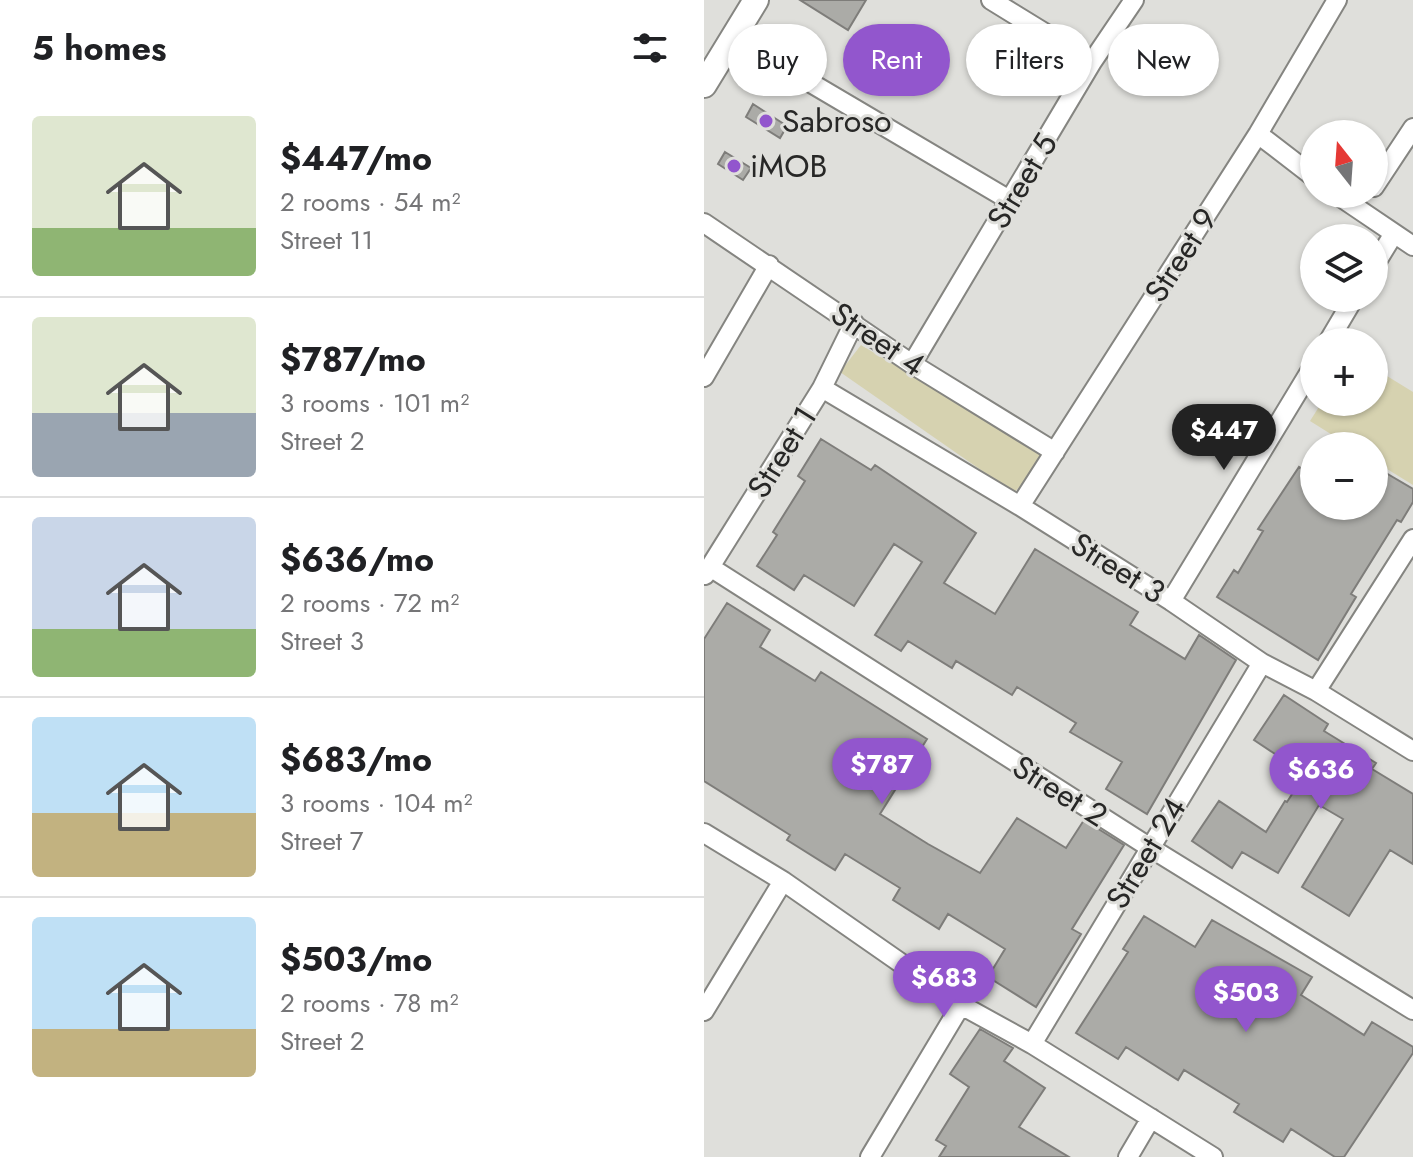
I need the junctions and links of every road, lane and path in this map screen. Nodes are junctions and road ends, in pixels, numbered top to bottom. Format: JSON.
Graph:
{"nodes":[{"id":1,"x":756,"y":0,"type":"edge"},
{"id":2,"x":991,"y":0,"type":"edge"},
{"id":3,"x":1134,"y":0,"type":"edge"},
{"id":4,"x":1334,"y":1,"type":"edge"},
{"id":5,"x":741,"y":24,"type":"edge"},
{"id":6,"x":1030,"y":24,"type":"edge"},
{"id":7,"x":728,"y":45,"type":"edge"},
{"id":8,"x":1092,"y":62,"type":"edge"},
{"id":9,"x":704,"y":85,"type":"edge"},
{"id":10,"x":827,"y":92,"type":"edge"},
{"id":11,"x":1072,"y":96,"type":"edge"},
{"id":12,"x":1413,"y":128,"type":"edge"},
{"id":13,"x":1258,"y":134,"type":"junction"},
{"id":14,"x":1300,"y":166,"type":"edge"},
{"id":15,"x":1388,"y":166,"type":"edge"},
{"id":16,"x":1011,"y":201,"type":"junction"},
{"id":17,"x":1354,"y":208,"type":"edge"},
{"id":18,"x":1360,"y":208,"type":"edge"},
{"id":19,"x":1358,"y":211,"type":"junction"},
{"id":20,"x":704,"y":223,"type":"edge"},
{"id":21,"x":1393,"y":235,"type":"junction"},
{"id":22,"x":1388,"y":243,"type":"edge"},
{"id":23,"x":1413,"y":246,"type":"edge"},
{"id":24,"x":769,"y":265,"type":"junction"},
{"id":25,"x":854,"y":323,"type":"junction"},
{"id":26,"x":912,"y":364,"type":"junction"},
{"id":27,"x":704,"y":377,"type":"edge"},
{"id":28,"x":822,"y":388,"type":"junction"},
{"id":29,"x":1300,"y":388,"type":"edge"},
{"id":30,"x":1055,"y":452,"type":"junction"},
{"id":31,"x":1020,"y":506,"type":"junction"},
{"id":32,"x":1413,"y":539,"type":"edge"},
{"id":33,"x":707,"y":572,"type":"edge"},
{"id":34,"x":1171,"y":601,"type":"junction"},
{"id":35,"x":1262,"y":663,"type":"junction"},
{"id":36,"x":1316,"y":691,"type":"junction"},
{"id":37,"x":1413,"y":751,"type":"edge"},
{"id":38,"x":704,"y":833,"type":"edge"},
{"id":39,"x":1149,"y":847,"type":"junction"},
{"id":40,"x":783,"y":881,"type":"junction"},
{"id":41,"x":961,"y":1005,"type":"junction"},
{"id":42,"x":1413,"y":1010,"type":"edge"},
{"id":43,"x":704,"y":1011,"type":"edge"},
{"id":44,"x":1032,"y":1044,"type":"junction"},
{"id":45,"x":1151,"y":1118,"type":"junction"},
{"id":46,"x":870,"y":1157,"type":"edge"},
{"id":47,"x":1128,"y":1157,"type":"edge"},
{"id":48,"x":1213,"y":1157,"type":"edge"}],
"edges":[{"from":1,"to":5,"type":"main road"},
{"from":2,"to":6,"type":"street"},
{"from":3,"to":8,"type":"street","name":"Street 5"},
{"from":4,"to":13,"type":"street","name":"Street 9"},
{"from":7,"to":9,"type":"main road"},
{"from":10,"to":16,"type":"street"},
{"from":11,"to":16,"type":"street","name":"Street 5"},
{"from":12,"to":15,"type":"street"},
{"from":13,"to":14,"type":"street"},
{"from":13,"to":30,"type":"street","name":"Street 9"},
{"from":16,"to":26,"type":"street","name":"Street 5"},
{"from":17,"to":19,"type":"street"},
{"from":18,"to":19,"type":"street"},
{"from":19,"to":21,"type":"street"},
{"from":20,"to":24,"type":"street","name":"Street 4"},
{"from":21,"to":22,"type":"street"},
{"from":21,"to":23,"type":"street"},
{"from":24,"to":25,"type":"street","name":"Street 4"},
{"from":24,"to":27,"type":"street"},
{"from":25,"to":26,"type":"street","name":"Street 4"},
{"from":25,"to":28,"type":"street","name":"Street 1"},
{"from":26,"to":30,"type":"street","name":"Street 4"},
{"from":28,"to":31,"type":"street","name":"Street 3"},
{"from":28,"to":33,"type":"street","name":"Street 1"},
{"from":29,"to":34,"type":"street"},
{"from":30,"to":31,"type":"street","name":"Street 9"},
{"from":31,"to":34,"type":"street","name":"Street 3"},
{"from":32,"to":36,"type":"street"},
{"from":33,"to":39,"type":"street","name":"Street 2"},
{"from":34,"to":35,"type":"street","name":"Street 3"},
{"from":35,"to":36,"type":"street","name":"Street 3"},
{"from":35,"to":39,"type":"street","name":"Street 24"},
{"from":36,"to":37,"type":"street","name":"Street 3"},
{"from":38,"to":40,"type":"street"},
{"from":39,"to":42,"type":"street","name":"Street 2"},
{"from":39,"to":44,"type":"street","name":"Street 24"},
{"from":40,"to":41,"type":"street"},
{"from":40,"to":43,"type":"street"},
{"from":41,"to":44,"type":"street"},
{"from":41,"to":46,"type":"street"},
{"from":44,"to":45,"type":"street"},
{"from":45,"to":47,"type":"street"},
{"from":45,"to":48,"type":"street"}]}
